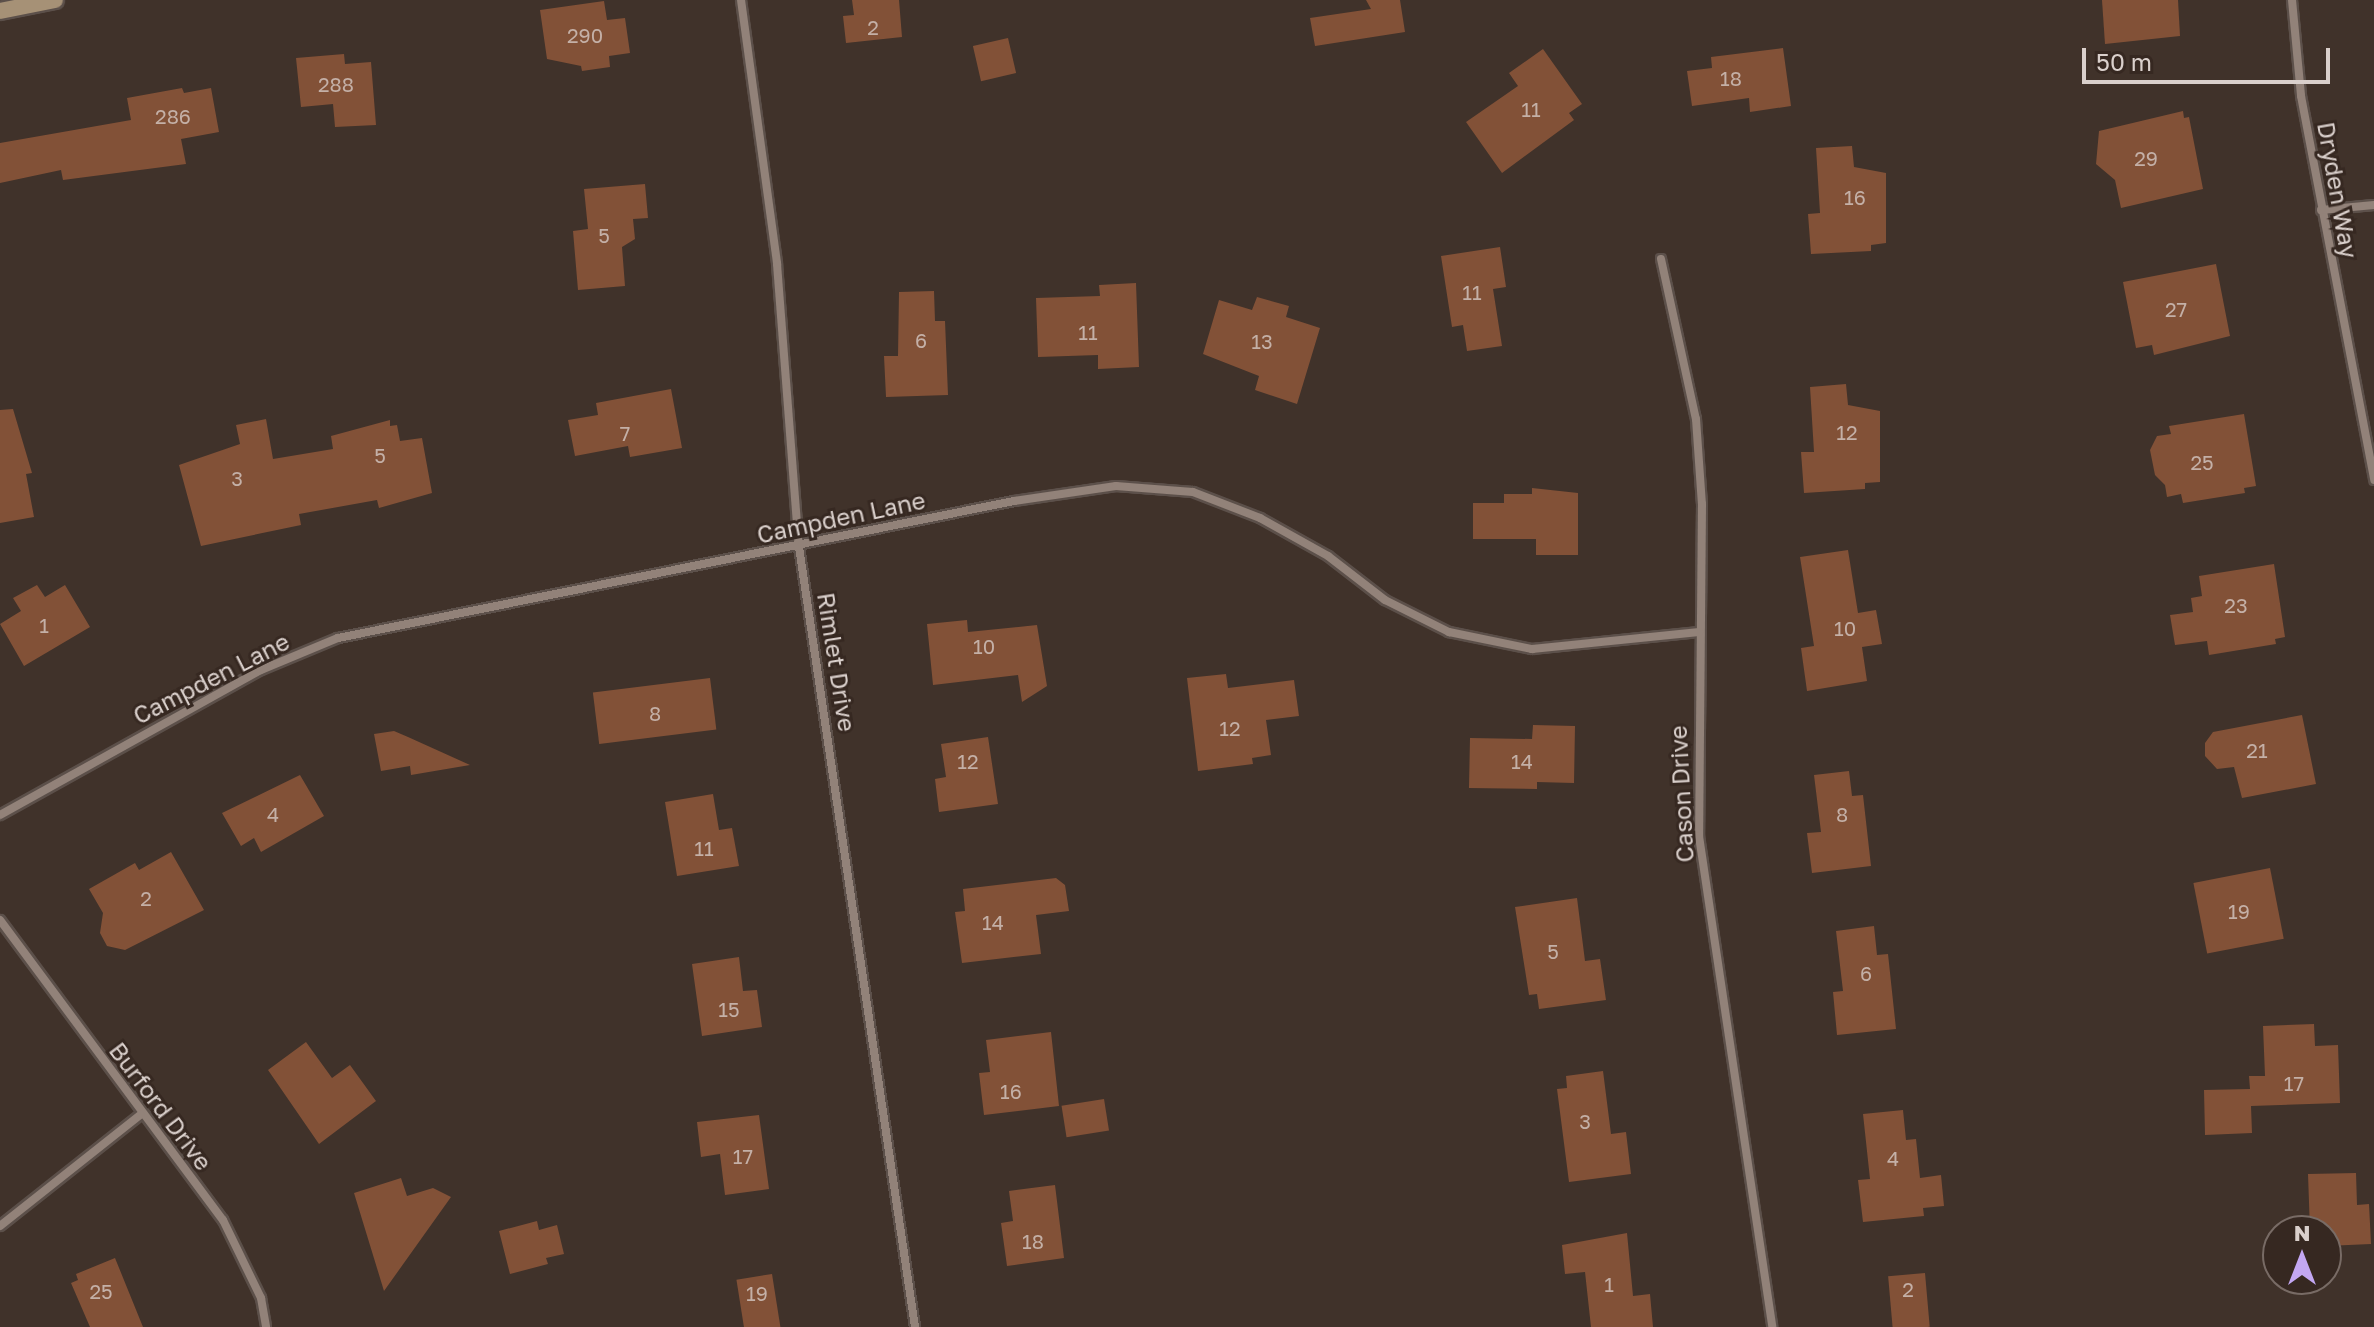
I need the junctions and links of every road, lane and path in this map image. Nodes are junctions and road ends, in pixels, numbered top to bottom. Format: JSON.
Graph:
{"nodes":[{"id":1,"x":55,"y":0,"type":"edge"},
{"id":2,"x":741,"y":0,"type":"edge"},
{"id":3,"x":2292,"y":0,"type":"edge"},
{"id":4,"x":0,"y":11,"type":"edge"},
{"id":5,"x":2374,"y":205,"type":"edge"},
{"id":6,"x":2321,"y":210,"type":"junction"},
{"id":7,"x":1661,"y":259,"type":"dead end"},
{"id":8,"x":2374,"y":480,"type":"edge"},
{"id":9,"x":799,"y":547,"type":"junction"},
{"id":10,"x":1699,"y":632,"type":"junction"},
{"id":11,"x":0,"y":815,"type":"edge"},
{"id":12,"x":0,"y":920,"type":"edge"},
{"id":13,"x":140,"y":1115,"type":"junction"},
{"id":14,"x":0,"y":1226,"type":"edge"},
{"id":15,"x":266,"y":1327,"type":"edge"},
{"id":16,"x":915,"y":1327,"type":"edge"},
{"id":17,"x":1772,"y":1327,"type":"edge"}],
"edges":[{"from":1,"to":4,"type":"street"},
{"from":2,"to":9,"type":"street","name":"Rimlet Drive"},
{"from":3,"to":6,"type":"street","name":"Dryden Way"},
{"from":5,"to":6,"type":"street"},
{"from":6,"to":8,"type":"street","name":"Dryden Way"},
{"from":7,"to":10,"type":"street","name":"Cason Drive"},
{"from":9,"to":10,"type":"street","name":"Campden Lane"},
{"from":9,"to":11,"type":"street","name":"Campden Lane"},
{"from":9,"to":16,"type":"street","name":"Rimlet Drive"},
{"from":10,"to":17,"type":"street","name":"Cason Drive"},
{"from":12,"to":13,"type":"street","name":"Burford Drive"},
{"from":13,"to":14,"type":"street"},
{"from":13,"to":15,"type":"street","name":"Burford Drive"}]}
